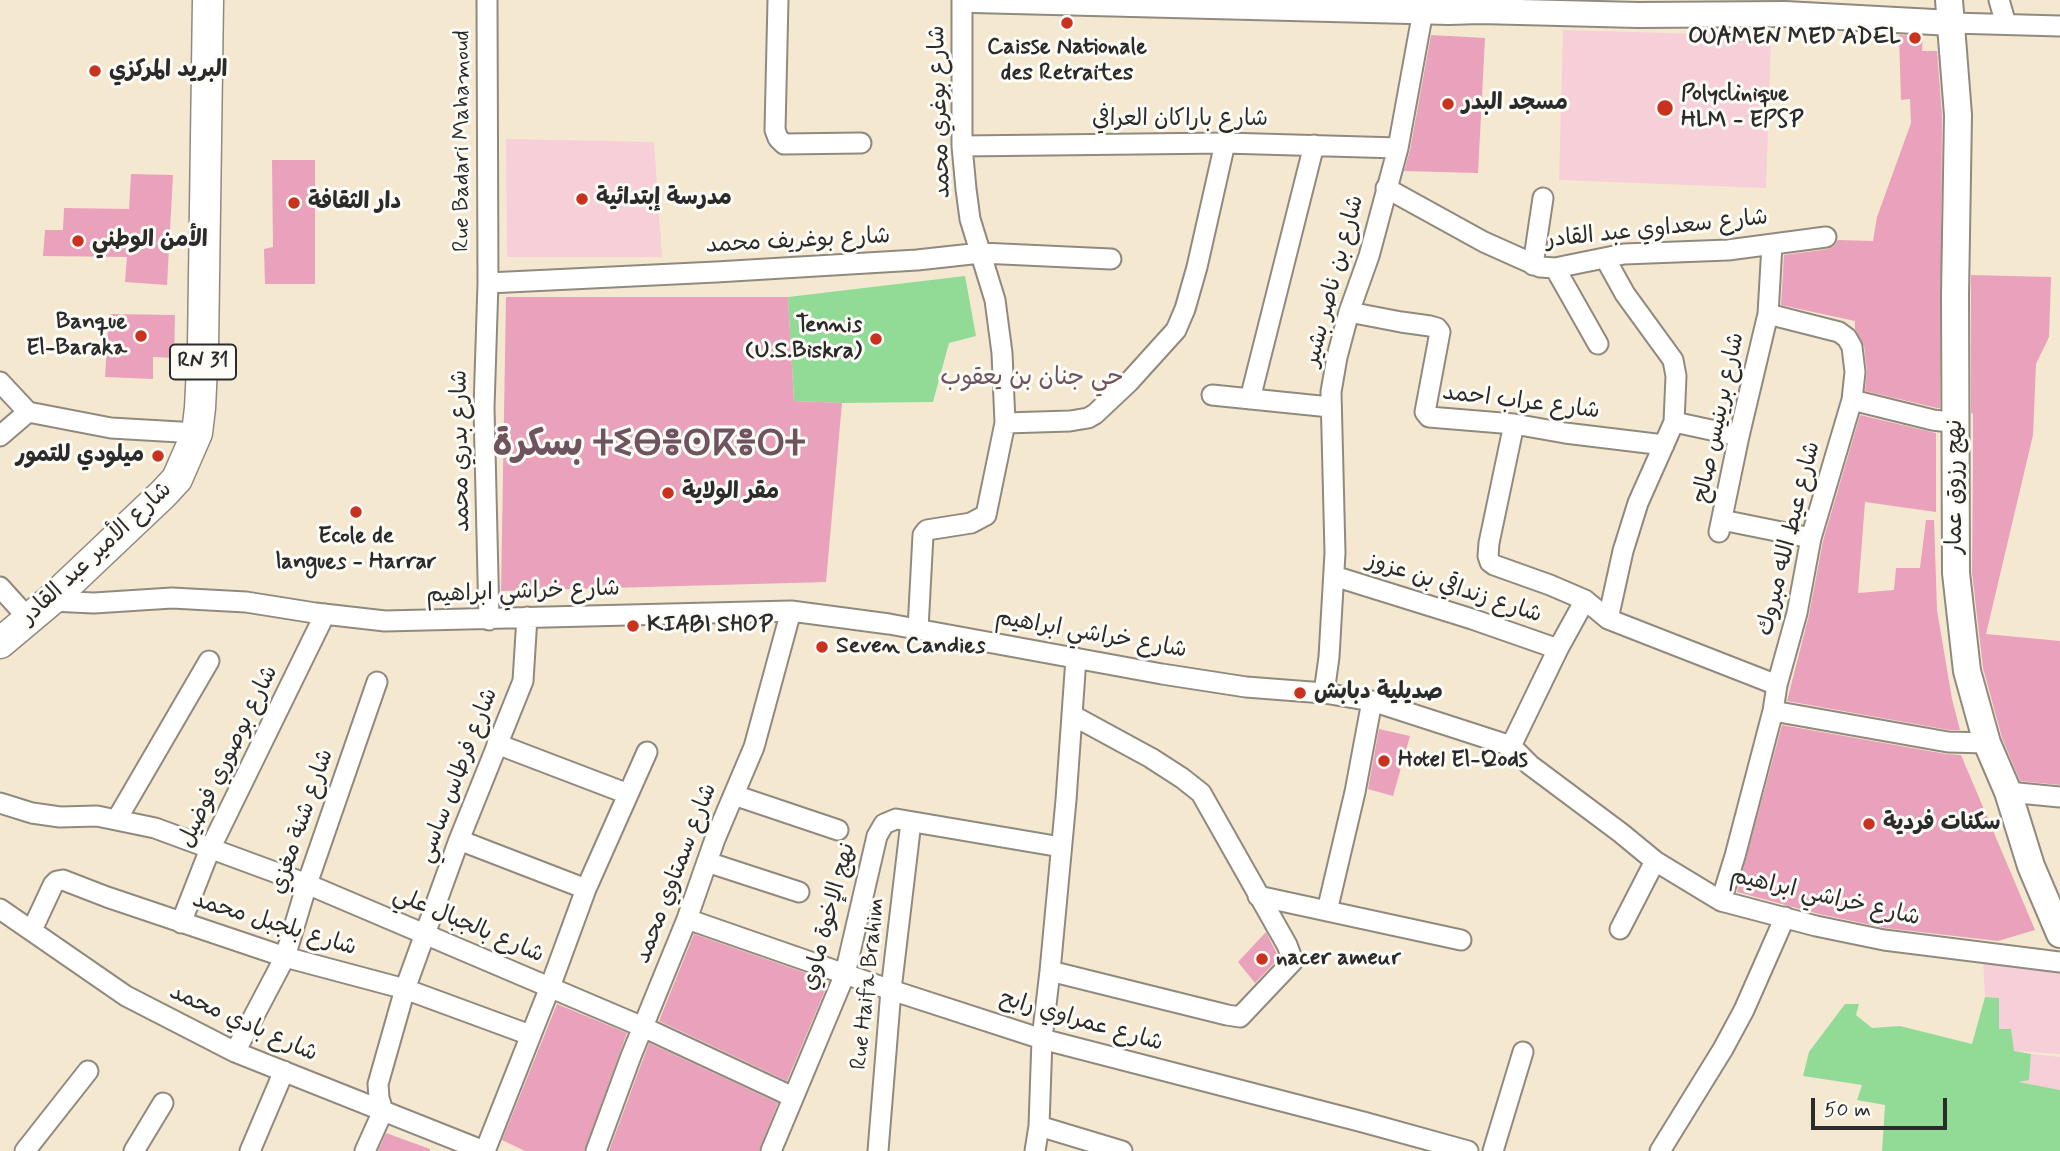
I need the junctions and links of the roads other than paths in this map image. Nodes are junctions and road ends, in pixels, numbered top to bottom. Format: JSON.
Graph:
{"nodes":[{"id":1,"x":208,"y":0,"type":"edge"},
{"id":2,"x":487,"y":0,"type":"edge"},
{"id":3,"x":778,"y":0,"type":"edge"},
{"id":4,"x":962,"y":0,"type":"edge"},
{"id":5,"x":973,"y":0,"type":"edge"},
{"id":6,"x":1999,"y":0,"type":"edge"},
{"id":7,"x":1345,"y":4,"type":"edge"},
{"id":8,"x":1372,"y":5,"type":"edge"},
{"id":9,"x":1572,"y":6,"type":"edge"},
{"id":10,"x":1812,"y":8,"type":"edge"},
{"id":11,"x":1423,"y":11,"type":"junction"},
{"id":12,"x":1951,"y":12,"type":"edge"},
{"id":13,"x":2006,"y":24,"type":"junction"},
{"id":14,"x":2060,"y":26,"type":"edge"},
{"id":15,"x":861,"y":143,"type":"dead end"},
{"id":16,"x":1225,"y":144,"type":"junction"},
{"id":17,"x":1314,"y":145,"type":"junction"},
{"id":18,"x":962,"y":146,"type":"junction"},
{"id":19,"x":1398,"y":148,"type":"junction"},
{"id":20,"x":1386,"y":188,"type":"junction"},
{"id":21,"x":1543,"y":198,"type":"dead end"},
{"id":22,"x":1826,"y":237,"type":"dead end"},
{"id":23,"x":1772,"y":245,"type":"junction"},
{"id":24,"x":981,"y":253,"type":"junction"},
{"id":25,"x":1605,"y":258,"type":"junction"},
{"id":26,"x":1111,"y":259,"type":"dead end"},
{"id":27,"x":1533,"y":265,"type":"junction"},
{"id":28,"x":1555,"y":268,"type":"junction"},
{"id":29,"x":488,"y":283,"type":"junction"},
{"id":30,"x":1349,"y":312,"type":"junction"},
{"id":31,"x":1768,"y":314,"type":"junction"},
{"id":32,"x":1598,"y":344,"type":"dead end"},
{"id":33,"x":0,"y":382,"type":"edge"},
{"id":34,"x":1212,"y":395,"type":"dead end"},
{"id":35,"x":1250,"y":399,"type":"junction"},
{"id":36,"x":1852,"y":400,"type":"junction"},
{"id":37,"x":1331,"y":407,"type":"junction"},
{"id":38,"x":27,"y":412,"type":"junction"},
{"id":39,"x":1005,"y":422,"type":"junction"},
{"id":40,"x":1674,"y":422,"type":"junction"},
{"id":41,"x":1957,"y":423,"type":"junction"},
{"id":42,"x":1514,"y":424,"type":"junction"},
{"id":43,"x":197,"y":433,"type":"junction"},
{"id":44,"x":0,"y":436,"type":"edge"},
{"id":45,"x":1739,"y":436,"type":"junction"},
{"id":46,"x":1664,"y":445,"type":"junction"},
{"id":47,"x":1811,"y":538,"type":"junction"},
{"id":48,"x":1334,"y":576,"type":"junction"},
{"id":49,"x":0,"y":587,"type":"edge"},
{"id":50,"x":1585,"y":600,"type":"junction"},
{"id":51,"x":39,"y":610,"type":"junction"},
{"id":52,"x":791,"y":611,"type":"junction"},
{"id":53,"x":325,"y":614,"type":"junction"},
{"id":54,"x":527,"y":617,"type":"junction"},
{"id":55,"x":1608,"y":619,"type":"junction"},
{"id":56,"x":489,"y":620,"type":"junction"},
{"id":57,"x":918,"y":629,"type":"junction"},
{"id":58,"x":0,"y":643,"type":"edge"},
{"id":59,"x":1558,"y":649,"type":"junction"},
{"id":60,"x":1076,"y":659,"type":"junction"},
{"id":61,"x":209,"y":661,"type":"dead end"},
{"id":62,"x":377,"y":682,"type":"dead end"},
{"id":63,"x":1777,"y":685,"type":"junction"},
{"id":64,"x":1324,"y":694,"type":"junction"},
{"id":65,"x":1372,"y":701,"type":"junction"},
{"id":66,"x":1773,"y":711,"type":"junction"},
{"id":67,"x":1072,"y":715,"type":"junction"},
{"id":68,"x":1987,"y":743,"type":"junction"},
{"id":69,"x":497,"y":744,"type":"junction"},
{"id":70,"x":1511,"y":746,"type":"junction"},
{"id":71,"x":648,"y":752,"type":"dead end"},
{"id":72,"x":2008,"y":792,"type":"junction"},
{"id":73,"x":628,"y":794,"type":"junction"},
{"id":74,"x":734,"y":795,"type":"junction"},
{"id":75,"x":2060,"y":797,"type":"edge"},
{"id":76,"x":0,"y":803,"type":"edge"},
{"id":77,"x":117,"y":819,"type":"junction"},
{"id":78,"x":912,"y":822,"type":"junction"},
{"id":79,"x":838,"y":830,"type":"dead end"},
{"id":80,"x":459,"y":840,"type":"junction"},
{"id":81,"x":1062,"y":847,"type":"junction"},
{"id":82,"x":210,"y":849,"type":"junction"},
{"id":83,"x":1655,"y":861,"type":"junction"},
{"id":84,"x":707,"y":862,"type":"junction"},
{"id":85,"x":307,"y":884,"type":"junction"},
{"id":86,"x":586,"y":889,"type":"junction"},
{"id":87,"x":799,"y":892,"type":"dead end"},
{"id":88,"x":1258,"y":896,"type":"junction"},
{"id":89,"x":1721,"y":901,"type":"junction"},
{"id":90,"x":0,"y":909,"type":"edge"},
{"id":91,"x":1327,"y":911,"type":"junction"},
{"id":92,"x":1785,"y":917,"type":"junction"},
{"id":93,"x":687,"y":919,"type":"junction"},
{"id":94,"x":181,"y":923,"type":"junction"},
{"id":95,"x":1620,"y":929,"type":"dead end"},
{"id":96,"x":32,"y":930,"type":"junction"},
{"id":97,"x":426,"y":933,"type":"junction"},
{"id":98,"x":2060,"y":934,"type":"edge"},
{"id":99,"x":1461,"y":940,"type":"dead end"},
{"id":100,"x":285,"y":957,"type":"junction"},
{"id":101,"x":2060,"y":962,"type":"edge"},
{"id":102,"x":1050,"y":971,"type":"junction"},
{"id":103,"x":845,"y":974,"type":"junction"},
{"id":104,"x":550,"y":987,"type":"junction"},
{"id":105,"x":405,"y":989,"type":"junction"},
{"id":106,"x":891,"y":990,"type":"junction"},
{"id":107,"x":643,"y":1027,"type":"junction"},
{"id":108,"x":530,"y":1035,"type":"junction"},
{"id":109,"x":1042,"y":1039,"type":"junction"},
{"id":110,"x":235,"y":1052,"type":"junction"},
{"id":111,"x":1523,"y":1052,"type":"dead end"},
{"id":112,"x":284,"y":1071,"type":"junction"},
{"id":113,"x":88,"y":1072,"type":"dead end"},
{"id":114,"x":793,"y":1097,"type":"junction"},
{"id":115,"x":163,"y":1103,"type":"dead end"},
{"id":116,"x":383,"y":1111,"type":"junction"},
{"id":117,"x":1038,"y":1126,"type":"junction"},
{"id":118,"x":476,"y":1150,"type":"edge"},
{"id":119,"x":25,"y":1151,"type":"edge"},
{"id":120,"x":134,"y":1151,"type":"edge"},
{"id":121,"x":250,"y":1151,"type":"edge"},
{"id":122,"x":365,"y":1151,"type":"edge"},
{"id":123,"x":596,"y":1151,"type":"edge"},
{"id":124,"x":771,"y":1151,"type":"edge"},
{"id":125,"x":878,"y":1151,"type":"edge"},
{"id":126,"x":1035,"y":1151,"type":"edge"},
{"id":127,"x":1122,"y":1151,"type":"edge"},
{"id":128,"x":1468,"y":1151,"type":"edge"},
{"id":129,"x":1493,"y":1151,"type":"edge"},
{"id":130,"x":1660,"y":1151,"type":"edge"}],
"edges":[{"from":1,"to":43,"type":"main road","name":"شارع الأمير عبد القادر","number":"RN 31"},
{"from":2,"to":29,"type":"street","name":"Rue Badari Mahamoud"},
{"from":3,"to":15,"type":"street"},
{"from":4,"to":18,"type":"street","name":"شارع بوغري محمد"},
{"from":5,"to":7,"type":"street"},
{"from":6,"to":13,"type":"street"},
{"from":7,"to":8,"type":"street"},
{"from":8,"to":11,"type":"street"},
{"from":9,"to":10,"type":"street"},
{"from":9,"to":11,"type":"street"},
{"from":10,"to":12,"type":"street"},
{"from":11,"to":19,"type":"street","name":"شارع بن ناصر بشير"},
{"from":12,"to":13,"type":"street"},
{"from":12,"to":41,"type":"main road","name":"نهج رزوق عمار"},
{"from":13,"to":14,"type":"street"},
{"from":16,"to":17,"type":"street","name":"شارع باراكان العرافي"},
{"from":16,"to":18,"type":"street","name":"شارع باراكان العرافي"},
{"from":16,"to":39,"type":"street"},
{"from":17,"to":19,"type":"street","name":"شارع باراكان العرافي"},
{"from":17,"to":35,"type":"street"},
{"from":18,"to":24,"type":"street","name":"شارع بوغري محمد"},
{"from":19,"to":20,"type":"street","name":"شارع بن ناصر بشير"},
{"from":20,"to":27,"type":"street","name":"شارع سعداوي عبد القادر"},
{"from":20,"to":30,"type":"street","name":"شارع بن ناصر بشير"},
{"from":21,"to":27,"type":"street"},
{"from":22,"to":23,"type":"street","name":"شارع سعداوي عبد القادر"},
{"from":23,"to":25,"type":"street","name":"شارع سعداوي عبد القادر"},
{"from":23,"to":31,"type":"street"},
{"from":24,"to":26,"type":"street","name":"شارع بوغريف محمد"},
{"from":24,"to":29,"type":"street","name":"شارع بوغريف محمد"},
{"from":24,"to":39,"type":"street","name":"شارع بوغري محمد"},
{"from":25,"to":28,"type":"street","name":"شارع سعداوي عبد القادر"},
{"from":25,"to":40,"type":"street"},
{"from":27,"to":28,"type":"street","name":"شارع سعداوي عبد القادر"},
{"from":28,"to":32,"type":"street"},
{"from":29,"to":56,"type":"street","name":"شارع بدري محمد"},
{"from":30,"to":37,"type":"street","name":"شارع بن ناصر بشير"},
{"from":30,"to":42,"type":"street","name":"شارع عراب احمد"},
{"from":31,"to":36,"type":"street","name":"شارع عيط الله مبروك"},
{"from":31,"to":45,"type":"street","name":"شارع برينيس صالح"},
{"from":33,"to":38,"type":"street"},
{"from":34,"to":35,"type":"street"},
{"from":35,"to":37,"type":"street"},
{"from":36,"to":41,"type":"street"},
{"from":36,"to":47,"type":"street","name":"شارع عيط الله مبروك"},
{"from":37,"to":48,"type":"street","name":"شارع بن ناصر بشير"},
{"from":38,"to":43,"type":"street"},
{"from":38,"to":44,"type":"street"},
{"from":39,"to":57,"type":"street","name":"شارع بوغري محمد"},
{"from":40,"to":45,"type":"street"},
{"from":40,"to":46,"type":"street"},
{"from":41,"to":68,"type":"main road","name":"نهج رزوق عمار"},
{"from":42,"to":46,"type":"street","name":"شارع عراب احمد"},
{"from":42,"to":50,"type":"street"},
{"from":43,"to":51,"type":"main road","name":"شارع الأمير عبد القادر","number":"RN 31"},
{"from":45,"to":47,"type":"street","name":"شارع برينيس صالح"},
{"from":46,"to":55,"type":"street"},
{"from":47,"to":63,"type":"street","name":"شارع عيط الله مبروك"},
{"from":48,"to":59,"type":"street","name":"شارع زنداقي بن عزوز"},
{"from":48,"to":64,"type":"street","name":"شارع بن ناصر بشير"},
{"from":49,"to":51,"type":"street"},
{"from":50,"to":55,"type":"street"},
{"from":50,"to":59,"type":"street"},
{"from":51,"to":53,"type":"street","name":"شارع خراشي ابراهيم"},
{"from":51,"to":58,"type":"main road","name":"شارع الأمير عبد القادر","number":"RN 31"},
{"from":52,"to":54,"type":"street","name":"شارع خراشي ابراهيم"},
{"from":52,"to":57,"type":"street","name":"شارع خراشي ابراهيم"},
{"from":52,"to":74,"type":"street","name":"شارع سمتاوي محمد"},
{"from":53,"to":56,"type":"street","name":"شارع خراشي ابراهيم"},
{"from":53,"to":82,"type":"street","name":"شارع بوصوري فوضيل"},
{"from":54,"to":56,"type":"street","name":"شارع خراشي ابراهيم"},
{"from":54,"to":69,"type":"street","name":"شارع فرطاس ساسي"},
{"from":55,"to":63,"type":"street"},
{"from":57,"to":60,"type":"street","name":"شارع خراشي ابراهيم"},
{"from":59,"to":70,"type":"street"},
{"from":60,"to":64,"type":"street","name":"شارع خراشي ابراهيم"},
{"from":60,"to":67,"type":"street"},
{"from":61,"to":77,"type":"street"},
{"from":62,"to":85,"type":"street","name":"شارع شنة مغزي"},
{"from":63,"to":66,"type":"street","name":"شارع عيط الله مبروك"},
{"from":64,"to":65,"type":"street","name":"شارع خراشي ابراهيم"},
{"from":65,"to":70,"type":"street","name":"شارع خراشي ابراهيم"},
{"from":65,"to":91,"type":"street"},
{"from":66,"to":68,"type":"street"},
{"from":66,"to":89,"type":"street","name":"شارع عيط الله مبروك"},
{"from":67,"to":81,"type":"street"},
{"from":67,"to":88,"type":"street"},
{"from":68,"to":72,"type":"main road","name":"نهج رزوق عمار"},
{"from":69,"to":73,"type":"street"},
{"from":69,"to":80,"type":"street","name":"شارع فرطاس ساسي"},
{"from":70,"to":83,"type":"street","name":"شارع خراشي ابراهيم"},
{"from":71,"to":73,"type":"street"},
{"from":72,"to":75,"type":"street"},
{"from":72,"to":98,"type":"main road","name":"نهج رزوق عمار"},
{"from":73,"to":86,"type":"street"},
{"from":74,"to":79,"type":"street"},
{"from":74,"to":84,"type":"street","name":"شارع سمتاوي محمد"},
{"from":76,"to":77,"type":"street","name":"شارع بالجبال علي"},
{"from":77,"to":82,"type":"street","name":"شارع بالجبال علي"},
{"from":78,"to":81,"type":"street","name":"نهج الإخوة ماوي"},
{"from":78,"to":103,"type":"street","name":"نهج الإخوة ماوي"},
{"from":78,"to":106,"type":"street","name":"Rue Haifa Brahim"},
{"from":80,"to":86,"type":"street"},
{"from":80,"to":97,"type":"street","name":"شارع فرطاس ساسي"},
{"from":81,"to":102,"type":"street"},
{"from":82,"to":85,"type":"street","name":"شارع بالجبال علي"},
{"from":82,"to":94,"type":"street","name":"شارع بوصوري فوضيل"},
{"from":83,"to":89,"type":"street","name":"شارع خراشي ابراهيم"},
{"from":83,"to":95,"type":"street"},
{"from":84,"to":87,"type":"street"},
{"from":84,"to":93,"type":"street","name":"شارع سمتاوي محمد"},
{"from":85,"to":97,"type":"street","name":"شارع بالجبال علي"},
{"from":85,"to":100,"type":"street","name":"شارع شنة مغزي"},
{"from":86,"to":104,"type":"street"},
{"from":88,"to":91,"type":"street"},
{"from":88,"to":102,"type":"street"},
{"from":89,"to":92,"type":"street","name":"شارع خراشي ابراهيم"},
{"from":90,"to":96,"type":"street","name":"شارع بادي محمد"},
{"from":91,"to":99,"type":"street"},
{"from":92,"to":101,"type":"street","name":"شارع خراشي ابراهيم"},
{"from":92,"to":130,"type":"street"},
{"from":93,"to":103,"type":"street","name":"شارع عمراوي رابح"},
{"from":93,"to":107,"type":"street","name":"شارع سمتاوي محمد"},
{"from":94,"to":96,"type":"street","name":"شارع بلجبل محمد"},
{"from":94,"to":100,"type":"street","name":"شارع بلجبل محمد"},
{"from":96,"to":110,"type":"street","name":"شارع بادي محمد"},
{"from":97,"to":104,"type":"street","name":"شارع بالجبال علي"},
{"from":97,"to":105,"type":"street","name":"شارع فرطاس ساسي"},
{"from":100,"to":105,"type":"street","name":"شارع بلجبل محمد"},
{"from":100,"to":110,"type":"street","name":"شارع شنة مغزي"},
{"from":102,"to":109,"type":"street"},
{"from":103,"to":106,"type":"street","name":"شارع عمراوي رابح"},
{"from":103,"to":114,"type":"street","name":"نهج الإخوة ماوي"},
{"from":104,"to":107,"type":"street","name":"شارع بالجبال علي"},
{"from":104,"to":108,"type":"street"},
{"from":105,"to":108,"type":"street","name":"شارع بلجبل محمد"},
{"from":105,"to":116,"type":"street","name":"شارع فرطاس ساسي"},
{"from":106,"to":109,"type":"street","name":"شارع عمراوي رابح"},
{"from":106,"to":125,"type":"street","name":"Rue Haifa Brahim"},
{"from":107,"to":114,"type":"street","name":"شارع بالجبال علي"},
{"from":107,"to":123,"type":"street","name":"شارع سمتاوي محمد"},
{"from":108,"to":118,"type":"street"},
{"from":109,"to":117,"type":"street"},
{"from":109,"to":128,"type":"street","name":"شارع عمراوي رابح"},
{"from":110,"to":112,"type":"street","name":"شارع بادي محمد"},
{"from":111,"to":129,"type":"street"},
{"from":112,"to":116,"type":"street","name":"شارع بادي محمد"},
{"from":112,"to":121,"type":"street"},
{"from":113,"to":119,"type":"street"},
{"from":114,"to":124,"type":"street","name":"نهج الإخوة ماوي"},
{"from":115,"to":120,"type":"street"},
{"from":116,"to":118,"type":"street","name":"شارع بادي محمد"},
{"from":116,"to":122,"type":"street"},
{"from":117,"to":126,"type":"street"},
{"from":117,"to":127,"type":"street"}]}
